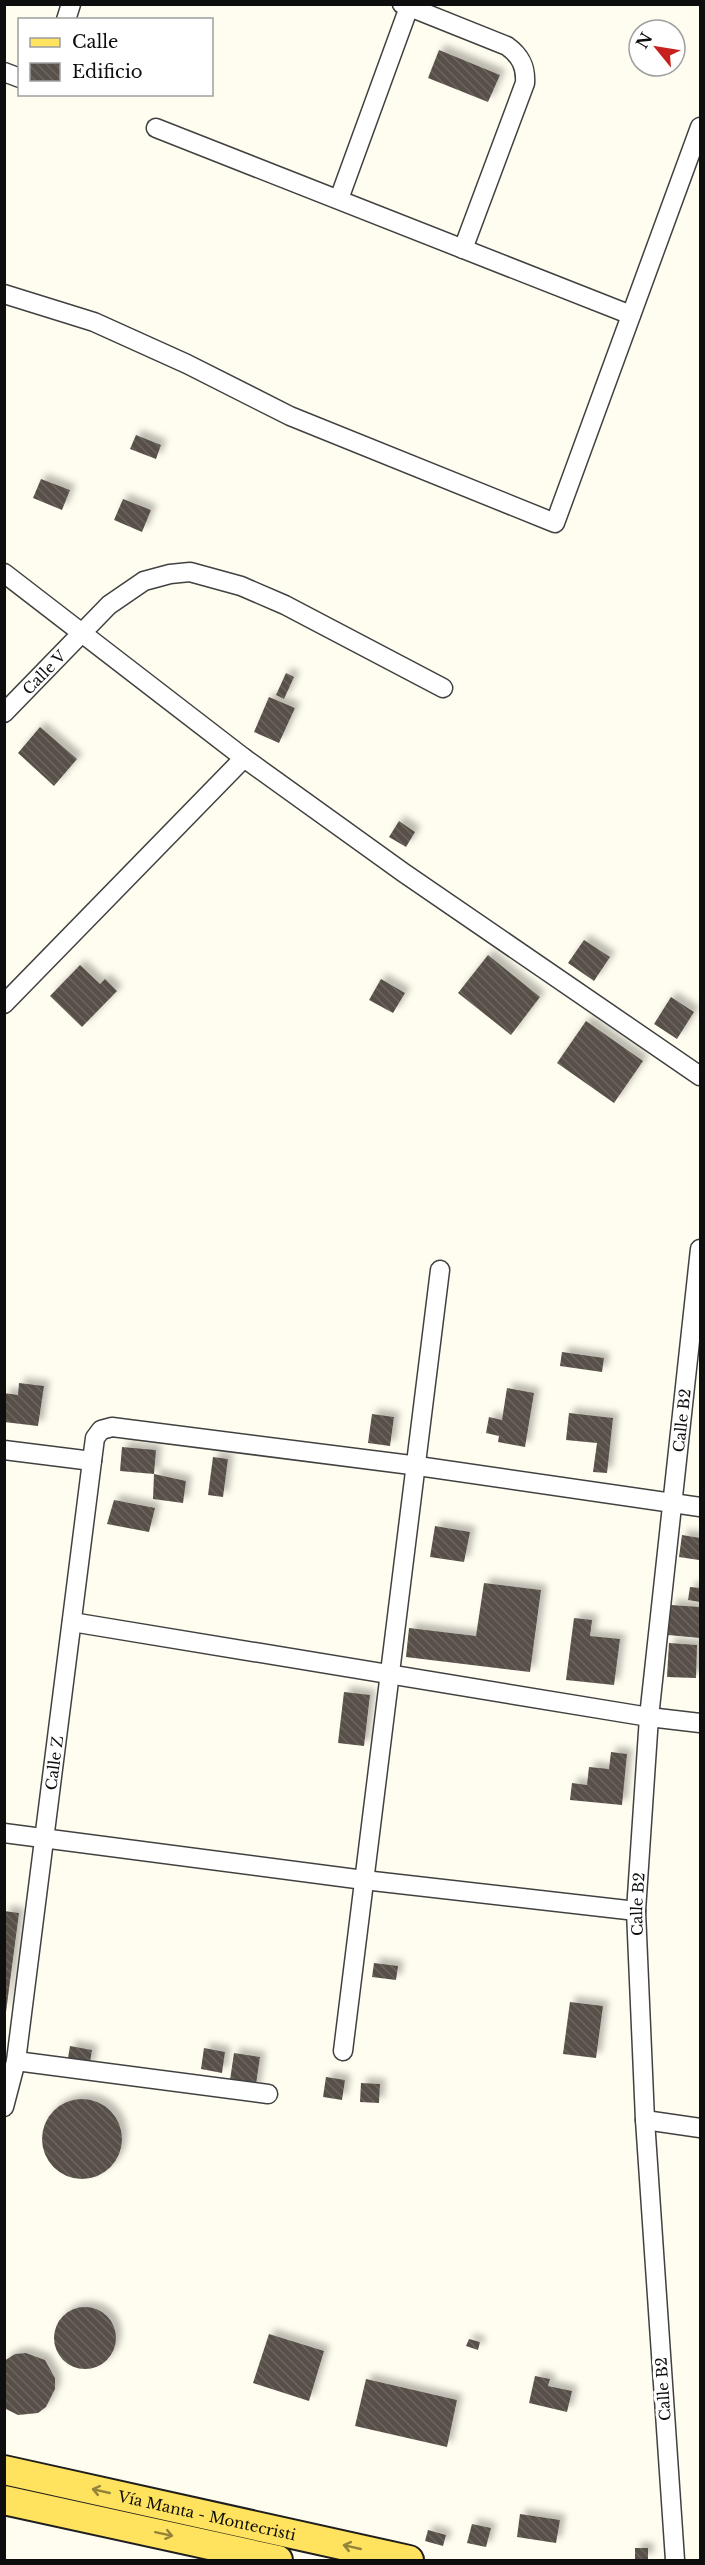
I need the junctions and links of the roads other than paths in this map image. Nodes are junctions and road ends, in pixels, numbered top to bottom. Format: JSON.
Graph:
{"nodes":[{"id":1,"x":406,"y":6,"type":"edge"},
{"id":2,"x":700,"y":127,"type":"edge"},
{"id":3,"x":156,"y":128,"type":"dead end"},
{"id":4,"x":339,"y":199,"type":"junction"},
{"id":5,"x":463,"y":249,"type":"junction"},
{"id":6,"x":4,"y":294,"type":"edge"},
{"id":7,"x":631,"y":315,"type":"junction"},
{"id":8,"x":4,"y":573,"type":"edge"},
{"id":9,"x":82,"y":632,"type":"junction"},
{"id":10,"x":443,"y":688,"type":"dead end"},
{"id":11,"x":4,"y":713,"type":"edge"},
{"id":12,"x":244,"y":758,"type":"junction"},
{"id":13,"x":7,"y":998,"type":"edge"},
{"id":14,"x":700,"y":1076,"type":"edge"},
{"id":15,"x":700,"y":1249,"type":"edge"},
{"id":16,"x":440,"y":1270,"type":"dead end"},
{"id":17,"x":4,"y":1450,"type":"edge"},
{"id":18,"x":92,"y":1461,"type":"junction"},
{"id":19,"x":416,"y":1465,"type":"junction"},
{"id":20,"x":672,"y":1504,"type":"junction"},
{"id":21,"x":700,"y":1507,"type":"edge"},
{"id":22,"x":72,"y":1623,"type":"junction"},
{"id":23,"x":390,"y":1675,"type":"junction"},
{"id":24,"x":649,"y":1717,"type":"junction"},
{"id":25,"x":700,"y":1723,"type":"edge"},
{"id":26,"x":4,"y":1833,"type":"edge"},
{"id":27,"x":46,"y":1838,"type":"junction"},
{"id":28,"x":364,"y":1880,"type":"junction"},
{"id":29,"x":636,"y":1911,"type":"junction"},
{"id":30,"x":342,"y":2051,"type":"dead end"},
{"id":31,"x":16,"y":2061,"type":"junction"},
{"id":32,"x":268,"y":2094,"type":"dead end"},
{"id":33,"x":4,"y":2107,"type":"edge"},
{"id":34,"x":645,"y":2120,"type":"junction"},
{"id":35,"x":700,"y":2128,"type":"edge"},
{"id":36,"x":4,"y":2470,"type":"edge"},
{"id":37,"x":4,"y":2500,"type":"edge"},
{"id":38,"x":278,"y":2560,"type":"edge"},
{"id":39,"x":410,"y":2560,"type":"edge"},
{"id":40,"x":675,"y":2560,"type":"edge"}],
"edges":[{"from":1,"to":4,"type":"street"},
{"from":1,"to":5,"type":"street"},
{"from":2,"to":7,"type":"street"},
{"from":3,"to":4,"type":"street"},
{"from":4,"to":5,"type":"street"},
{"from":5,"to":7,"type":"street"},
{"from":6,"to":7,"type":"street"},
{"from":8,"to":9,"type":"street"},
{"from":9,"to":10,"type":"street","name":"Calle V"},
{"from":9,"to":11,"type":"street","name":"Calle V"},
{"from":9,"to":12,"type":"street"},
{"from":12,"to":13,"type":"street"},
{"from":12,"to":14,"type":"street"},
{"from":15,"to":20,"type":"street","name":"Calle B2"},
{"from":16,"to":19,"type":"street"},
{"from":17,"to":18,"type":"street"},
{"from":18,"to":19,"type":"street","name":"Calle Z"},
{"from":18,"to":22,"type":"street","name":"Calle Z"},
{"from":19,"to":20,"type":"street"},
{"from":19,"to":23,"type":"street"},
{"from":20,"to":21,"type":"street"},
{"from":20,"to":24,"type":"street","name":"Calle B2"},
{"from":22,"to":23,"type":"street"},
{"from":22,"to":27,"type":"street","name":"Calle Z"},
{"from":23,"to":24,"type":"street"},
{"from":23,"to":28,"type":"street"},
{"from":24,"to":25,"type":"street"},
{"from":24,"to":29,"type":"street","name":"Calle B2"},
{"from":26,"to":27,"type":"street"},
{"from":27,"to":28,"type":"street"},
{"from":27,"to":31,"type":"street","name":"Calle Z"},
{"from":28,"to":29,"type":"street"},
{"from":28,"to":30,"type":"street"},
{"from":29,"to":34,"type":"street","name":"Calle B2"},
{"from":31,"to":32,"type":"street"},
{"from":31,"to":33,"type":"street","name":"Calle Z"},
{"from":34,"to":35,"type":"street"},
{"from":34,"to":40,"type":"street","name":"Calle B2"},
{"from":39,"to":36,"type":"main road","name":"Vía Manta - Montecristi","one_way":true},
{"from":37,"to":38,"type":"main road","name":"Vía Manta - Montecristi","one_way":true}]}
